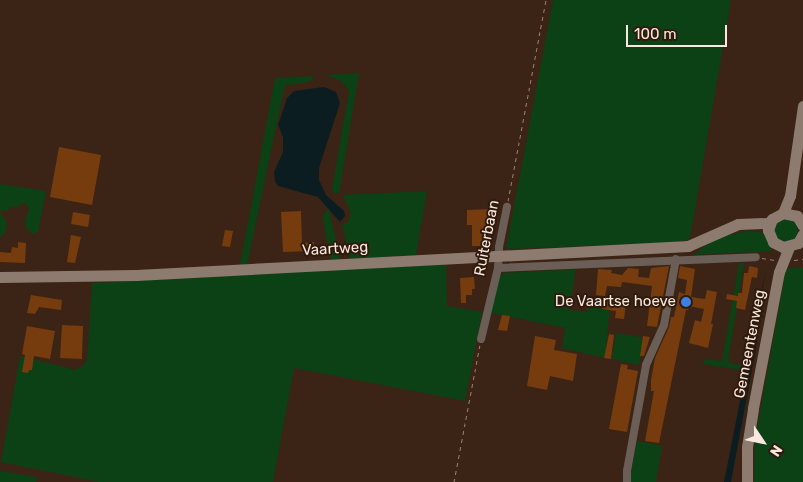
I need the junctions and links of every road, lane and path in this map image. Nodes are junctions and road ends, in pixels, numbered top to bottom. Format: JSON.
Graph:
{"nodes":[{"id":1,"x":546,"y":0,"type":"edge"},
{"id":2,"x":803,"y":106,"type":"edge"},
{"id":3,"x":507,"y":207,"type":"joint"},
{"id":4,"x":788,"y":213,"type":"junction"},
{"id":5,"x":803,"y":226,"type":"edge"},
{"id":6,"x":769,"y":228,"type":"junction"},
{"id":7,"x":802,"y":238,"type":"edge"},
{"id":8,"x":783,"y":246,"type":"junction"},
{"id":9,"x":672,"y":247,"type":"junction"},
{"id":10,"x":499,"y":255,"type":"junction"},
{"id":11,"x":756,"y":257,"type":"dead end"},
{"id":12,"x":674,"y":259,"type":"junction"},
{"id":13,"x":498,"y":268,"type":"junction"},
{"id":14,"x":0,"y":277,"type":"edge"},
{"id":15,"x":481,"y":339,"type":"joint"},
{"id":16,"x":454,"y":482,"type":"edge"},
{"id":17,"x":628,"y":482,"type":"edge"},
{"id":18,"x":747,"y":482,"type":"edge"}],
"edges":[{"from":1,"to":3,"type":"path","name":"Ruiterbaan"},
{"from":2,"to":4,"type":"street"},
{"from":3,"to":10,"type":"street","name":"Ruiterbaan"},
{"from":4,"to":5,"type":"street"},
{"from":4,"to":6,"type":"street"},
{"from":6,"to":8,"type":"street"},
{"from":6,"to":9,"type":"street","name":"Vaartweg"},
{"from":7,"to":8,"type":"street"},
{"from":8,"to":18,"type":"street","name":"Gemeentenweg"},
{"from":9,"to":10,"type":"street","name":"Vaartweg"},
{"from":9,"to":12,"type":"street"},
{"from":10,"to":13,"type":"street","name":"Ruiterbaan"},
{"from":10,"to":14,"type":"street","name":"Vaartweg"},
{"from":11,"to":12,"type":"street"},
{"from":12,"to":13,"type":"street"},
{"from":12,"to":17,"type":"street"},
{"from":13,"to":15,"type":"street","name":"Ruiterbaan"},
{"from":15,"to":16,"type":"path"}]}
